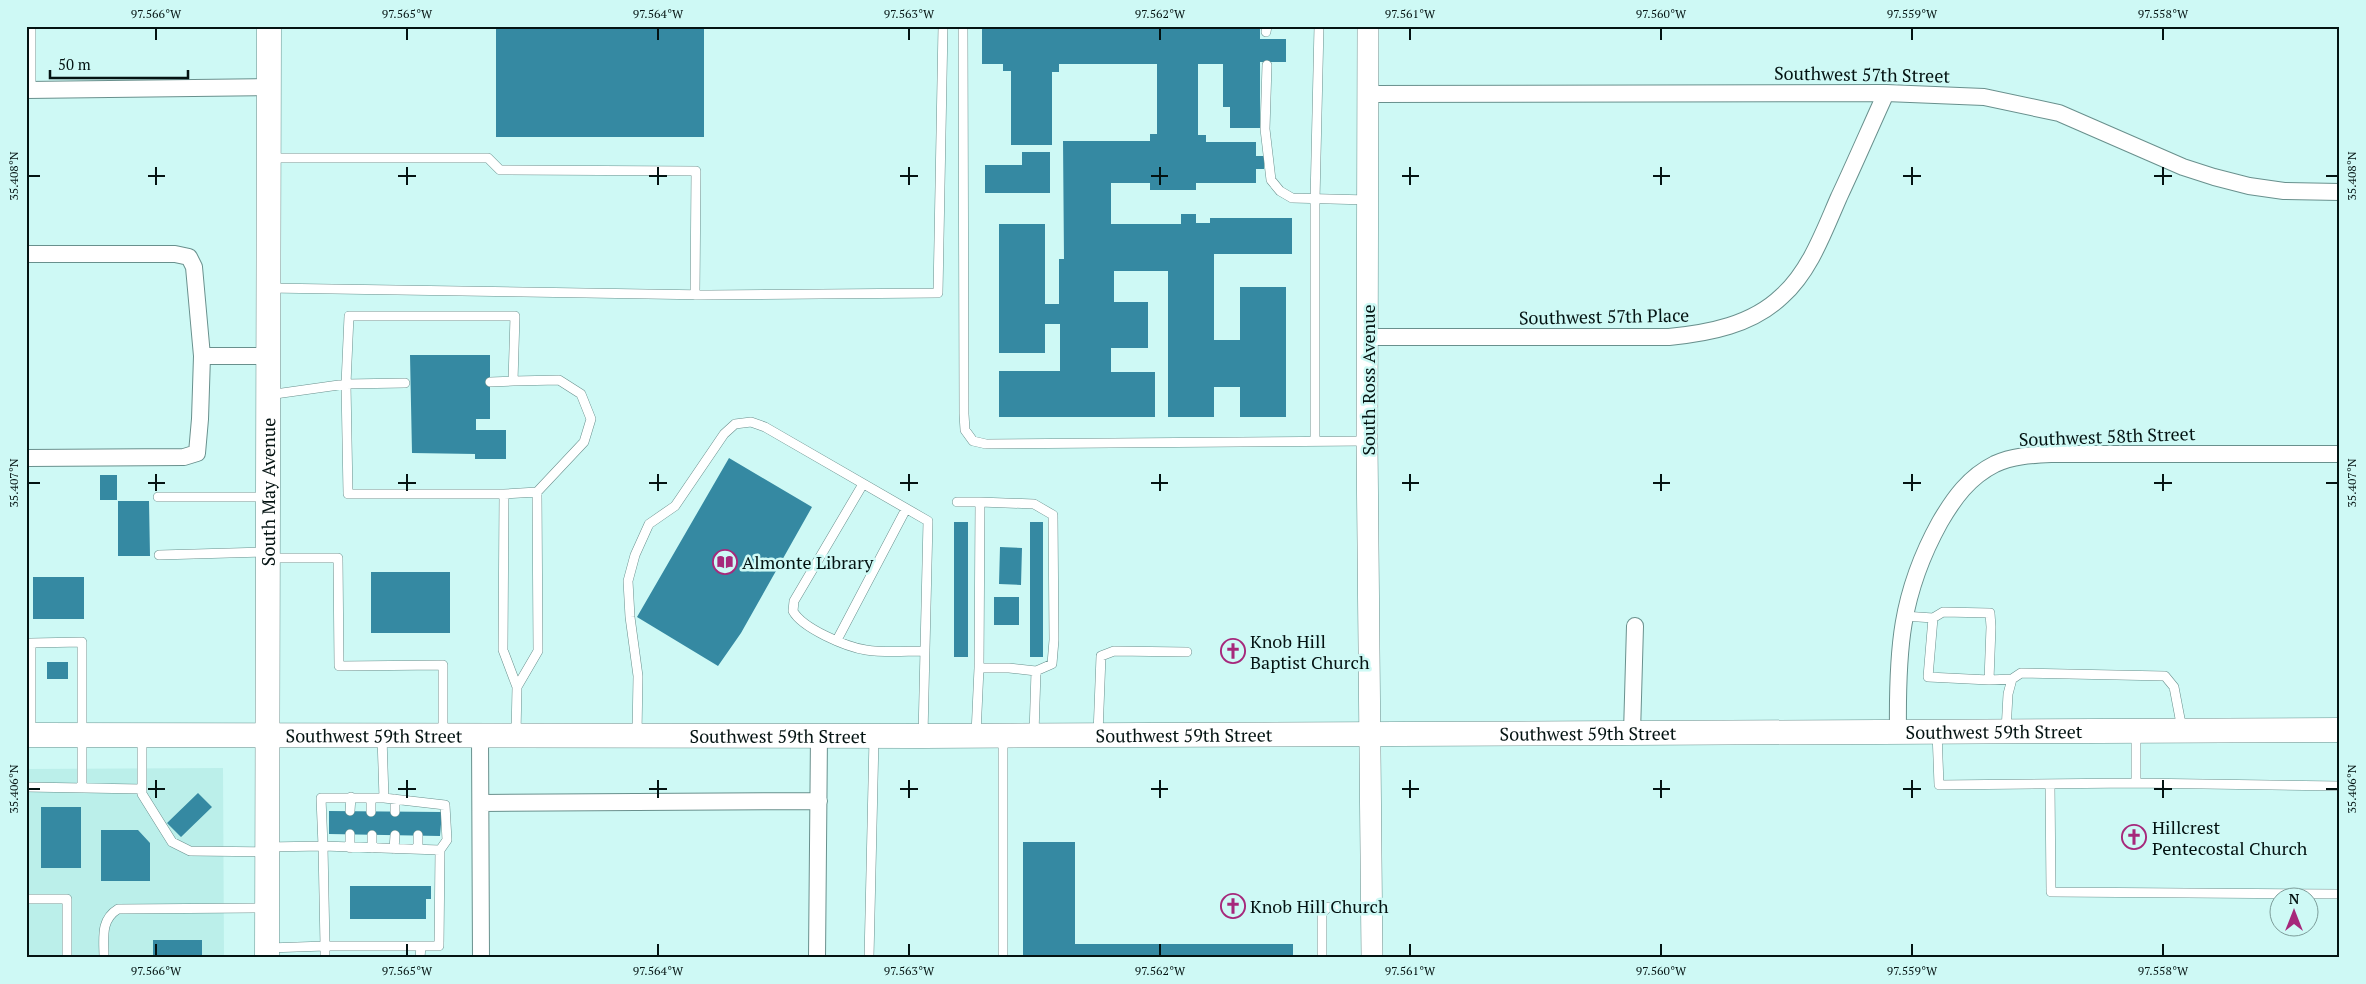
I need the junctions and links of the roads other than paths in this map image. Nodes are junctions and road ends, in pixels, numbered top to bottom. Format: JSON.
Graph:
{"nodes":[{"id":1,"x":269,"y":26,"type":"edge"},
{"id":2,"x":943,"y":26,"type":"edge"},
{"id":3,"x":963,"y":26,"type":"edge"},
{"id":4,"x":1319,"y":26,"type":"edge"},
{"id":5,"x":1368,"y":26,"type":"edge"},
{"id":6,"x":29,"y":31,"type":"edge"},
{"id":7,"x":1267,"y":65,"type":"dead end"},
{"id":8,"x":269,"y":87,"type":"junction"},
{"id":9,"x":29,"y":90,"type":"edge"},
{"id":10,"x":1886,"y":93,"type":"junction"},
{"id":11,"x":1369,"y":94,"type":"junction"},
{"id":12,"x":269,"y":158,"type":"junction"},
{"id":13,"x":2340,"y":192,"type":"edge"},
{"id":14,"x":1315,"y":200,"type":"junction"},
{"id":15,"x":1368,"y":200,"type":"junction"},
{"id":16,"x":26,"y":254,"type":"edge"},
{"id":17,"x":268,"y":288,"type":"junction"},
{"id":18,"x":695,"y":295,"type":"junction"},
{"id":19,"x":1368,"y":337,"type":"junction"},
{"id":20,"x":202,"y":356,"type":"junction"},
{"id":21,"x":268,"y":356,"type":"junction"},
{"id":22,"x":513,"y":381,"type":"junction"},
{"id":23,"x":490,"y":382,"type":"dead end"},
{"id":24,"x":405,"y":383,"type":"dead end"},
{"id":25,"x":346,"y":384,"type":"junction"},
{"id":26,"x":268,"y":395,"type":"junction"},
{"id":27,"x":1315,"y":441,"type":"junction"},
{"id":28,"x":1367,"y":441,"type":"junction"},
{"id":29,"x":2340,"y":454,"type":"edge"},
{"id":30,"x":26,"y":458,"type":"edge"},
{"id":31,"x":863,"y":484,"type":"junction"},
{"id":32,"x":537,"y":492,"type":"junction"},
{"id":33,"x":504,"y":494,"type":"junction"},
{"id":34,"x":158,"y":497,"type":"dead end"},
{"id":35,"x":268,"y":497,"type":"junction"},
{"id":36,"x":958,"y":502,"type":"dead end"},
{"id":37,"x":980,"y":502,"type":"junction"},
{"id":38,"x":906,"y":509,"type":"junction"},
{"id":39,"x":159,"y":555,"type":"dead end"},
{"id":40,"x":268,"y":555,"type":"junction"},
{"id":41,"x":1904,"y":616,"type":"junction"},
{"id":42,"x":1933,"y":618,"type":"junction"},
{"id":43,"x":1636,"y":626,"type":"dead end"},
{"id":44,"x":836,"y":640,"type":"junction"},
{"id":45,"x":924,"y":651,"type":"junction"},
{"id":46,"x":1188,"y":652,"type":"dead end"},
{"id":47,"x":979,"y":668,"type":"junction"},
{"id":48,"x":1036,"y":671,"type":"junction"},
{"id":49,"x":2012,"y":679,"type":"junction"},
{"id":50,"x":1989,"y":680,"type":"junction"},
{"id":51,"x":517,"y":687,"type":"junction"},
{"id":52,"x":2182,"y":730,"type":"junction"},
{"id":53,"x":2340,"y":730,"type":"edge"},
{"id":54,"x":2006,"y":731,"type":"junction"},
{"id":55,"x":2136,"y":731,"type":"junction"},
{"id":56,"x":1898,"y":732,"type":"junction"},
{"id":57,"x":1937,"y":732,"type":"junction"},
{"id":58,"x":1370,"y":733,"type":"junction"},
{"id":59,"x":1632,"y":733,"type":"junction"},
{"id":60,"x":976,"y":734,"type":"junction"},
{"id":61,"x":1003,"y":734,"type":"junction"},
{"id":62,"x":1034,"y":734,"type":"junction"},
{"id":63,"x":1098,"y":734,"type":"junction"},
{"id":64,"x":29,"y":735,"type":"edge"},
{"id":65,"x":83,"y":735,"type":"junction"},
{"id":66,"x":142,"y":735,"type":"junction"},
{"id":67,"x":820,"y":735,"type":"junction"},
{"id":68,"x":874,"y":735,"type":"junction"},
{"id":69,"x":268,"y":736,"type":"junction"},
{"id":70,"x":382,"y":736,"type":"junction"},
{"id":71,"x":444,"y":736,"type":"junction"},
{"id":72,"x":480,"y":736,"type":"junction"},
{"id":73,"x":516,"y":736,"type":"junction"},
{"id":74,"x":637,"y":736,"type":"junction"},
{"id":75,"x":923,"y":736,"type":"junction"},
{"id":76,"x":2136,"y":783,"type":"junction"},
{"id":77,"x":2050,"y":784,"type":"junction"},
{"id":78,"x":2340,"y":786,"type":"edge"},
{"id":79,"x":26,"y":787,"type":"edge"},
{"id":80,"x":82,"y":788,"type":"junction"},
{"id":81,"x":142,"y":789,"type":"junction"},
{"id":82,"x":351,"y":797,"type":"junction"},
{"id":83,"x":371,"y":798,"type":"junction"},
{"id":84,"x":384,"y":798,"type":"junction"},
{"id":85,"x":395,"y":799,"type":"junction"},
{"id":86,"x":819,"y":802,"type":"junction"},
{"id":87,"x":481,"y":803,"type":"junction"},
{"id":88,"x":350,"y":811,"type":"dead end"},
{"id":89,"x":371,"y":812,"type":"dead end"},
{"id":90,"x":395,"y":812,"type":"dead end"},
{"id":91,"x":350,"y":834,"type":"dead end"},
{"id":92,"x":372,"y":835,"type":"dead end"},
{"id":93,"x":394,"y":835,"type":"dead end"},
{"id":94,"x":418,"y":835,"type":"dead end"},
{"id":95,"x":323,"y":846,"type":"junction"},
{"id":96,"x":350,"y":848,"type":"junction"},
{"id":97,"x":372,"y":848,"type":"junction"},
{"id":98,"x":394,"y":849,"type":"junction"},
{"id":99,"x":418,"y":849,"type":"junction"},
{"id":100,"x":267,"y":850,"type":"junction"},
{"id":101,"x":440,"y":850,"type":"junction"},
{"id":102,"x":2340,"y":894,"type":"edge"},
{"id":103,"x":26,"y":899,"type":"edge"},
{"id":104,"x":1372,"y":907,"type":"junction"},
{"id":105,"x":266,"y":908,"type":"junction"},
{"id":106,"x":325,"y":946,"type":"junction"},
{"id":107,"x":421,"y":946,"type":"junction"},
{"id":108,"x":266,"y":953,"type":"edge"},
{"id":109,"x":67,"y":958,"type":"edge"},
{"id":110,"x":104,"y":958,"type":"edge"},
{"id":111,"x":325,"y":958,"type":"edge"},
{"id":112,"x":420,"y":958,"type":"edge"},
{"id":113,"x":481,"y":958,"type":"edge"},
{"id":114,"x":817,"y":958,"type":"edge"},
{"id":115,"x":869,"y":958,"type":"edge"},
{"id":116,"x":1004,"y":958,"type":"edge"},
{"id":117,"x":1322,"y":958,"type":"edge"},
{"id":118,"x":1372,"y":958,"type":"edge"}],
"edges":[{"from":1,"to":8,"type":"main road","name":"South May Avenue"},
{"from":2,"to":18,"type":"lane"},
{"from":3,"to":27,"type":"lane"},
{"from":4,"to":14,"type":"lane"},
{"from":5,"to":11,"type":"street","name":"South Ross Avenue"},
{"from":6,"to":9,"type":"lane"},
{"from":7,"to":14,"type":"lane"},
{"from":8,"to":9,"type":"street"},
{"from":8,"to":12,"type":"main road","name":"South May Avenue"},
{"from":10,"to":11,"type":"street","name":"Southwest 57th Street"},
{"from":10,"to":13,"type":"street","name":"Southwest 57th Street"},
{"from":10,"to":19,"type":"street","name":"Southwest 57th Place"},
{"from":11,"to":15,"type":"street","name":"South Ross Avenue"},
{"from":12,"to":17,"type":"main road","name":"South May Avenue"},
{"from":12,"to":18,"type":"lane"},
{"from":14,"to":15,"type":"lane"},
{"from":14,"to":27,"type":"lane"},
{"from":15,"to":19,"type":"street","name":"South Ross Avenue"},
{"from":16,"to":20,"type":"street"},
{"from":17,"to":18,"type":"lane"},
{"from":17,"to":21,"type":"main road","name":"South May Avenue"},
{"from":19,"to":28,"type":"street","name":"South Ross Avenue"},
{"from":20,"to":21,"type":"street"},
{"from":20,"to":30,"type":"street"},
{"from":21,"to":26,"type":"main road","name":"South May Avenue"},
{"from":22,"to":23,"type":"lane"},
{"from":22,"to":25,"type":"lane"},
{"from":22,"to":32,"type":"lane"},
{"from":24,"to":25,"type":"lane"},
{"from":25,"to":26,"type":"lane"},
{"from":25,"to":33,"type":"lane"},
{"from":26,"to":35,"type":"main road","name":"South May Avenue"},
{"from":27,"to":28,"type":"lane"},
{"from":28,"to":58,"type":"street","name":"South Ross Avenue"},
{"from":29,"to":41,"type":"street","name":"Southwest 58th Street"},
{"from":31,"to":38,"type":"lane"},
{"from":31,"to":44,"type":"lane"},
{"from":31,"to":74,"type":"lane"},
{"from":32,"to":33,"type":"lane"},
{"from":32,"to":51,"type":"lane"},
{"from":33,"to":51,"type":"lane"},
{"from":34,"to":35,"type":"lane"},
{"from":35,"to":40,"type":"main road","name":"South May Avenue"},
{"from":36,"to":37,"type":"lane"},
{"from":37,"to":47,"type":"lane"},
{"from":37,"to":48,"type":"lane"},
{"from":38,"to":44,"type":"lane"},
{"from":38,"to":45,"type":"lane"},
{"from":39,"to":40,"type":"lane"},
{"from":40,"to":69,"type":"main road","name":"South May Avenue"},
{"from":40,"to":71,"type":"lane"},
{"from":41,"to":42,"type":"lane"},
{"from":41,"to":56,"type":"street","name":"Southwest 58th Street"},
{"from":42,"to":50,"type":"lane"},
{"from":42,"to":50,"type":"lane"},
{"from":43,"to":59,"type":"street"},
{"from":44,"to":45,"type":"lane"},
{"from":45,"to":75,"type":"lane"},
{"from":46,"to":63,"type":"lane"},
{"from":47,"to":48,"type":"lane"},
{"from":47,"to":60,"type":"lane"},
{"from":48,"to":62,"type":"lane"},
{"from":49,"to":50,"type":"lane"},
{"from":49,"to":52,"type":"lane"},
{"from":49,"to":54,"type":"lane"},
{"from":51,"to":73,"type":"lane"},
{"from":52,"to":53,"type":"main road","name":"Southwest 59th Street"},
{"from":52,"to":55,"type":"main road","name":"Southwest 59th Street"},
{"from":54,"to":55,"type":"main road","name":"Southwest 59th Street"},
{"from":54,"to":57,"type":"main road","name":"Southwest 59th Street"},
{"from":55,"to":76,"type":"lane"},
{"from":56,"to":57,"type":"main road","name":"Southwest 59th Street"},
{"from":56,"to":59,"type":"main road","name":"Southwest 59th Street"},
{"from":57,"to":77,"type":"lane"},
{"from":58,"to":59,"type":"main road","name":"Southwest 59th Street"},
{"from":58,"to":63,"type":"main road","name":"Southwest 59th Street"},
{"from":58,"to":104,"type":"street","name":"South Ross Avenue"},
{"from":60,"to":61,"type":"main road","name":"Southwest 59th Street"},
{"from":60,"to":75,"type":"main road","name":"Southwest 59th Street"},
{"from":61,"to":62,"type":"main road","name":"Southwest 59th Street"},
{"from":61,"to":116,"type":"lane"},
{"from":62,"to":63,"type":"main road","name":"Southwest 59th Street"},
{"from":64,"to":65,"type":"main road","name":"Southwest 59th Street"},
{"from":64,"to":65,"type":"lane"},
{"from":65,"to":66,"type":"main road","name":"Southwest 59th Street"},
{"from":65,"to":80,"type":"lane"},
{"from":66,"to":69,"type":"main road","name":"Southwest 59th Street"},
{"from":66,"to":81,"type":"lane"},
{"from":67,"to":68,"type":"main road","name":"Southwest 59th Street"},
{"from":67,"to":74,"type":"main road","name":"Southwest 59th Street"},
{"from":67,"to":86,"type":"street"},
{"from":68,"to":75,"type":"main road","name":"Southwest 59th Street"},
{"from":68,"to":115,"type":"lane"},
{"from":69,"to":70,"type":"main road","name":"Southwest 59th Street"},
{"from":69,"to":100,"type":"main road","name":"South May Avenue"},
{"from":70,"to":71,"type":"main road","name":"Southwest 59th Street"},
{"from":70,"to":84,"type":"lane"},
{"from":71,"to":72,"type":"main road","name":"Southwest 59th Street"},
{"from":72,"to":73,"type":"main road","name":"Southwest 59th Street"},
{"from":72,"to":87,"type":"street"},
{"from":73,"to":74,"type":"main road","name":"Southwest 59th Street"},
{"from":76,"to":77,"type":"lane"},
{"from":76,"to":78,"type":"lane"},
{"from":77,"to":102,"type":"lane"},
{"from":79,"to":80,"type":"lane"},
{"from":80,"to":81,"type":"lane"},
{"from":81,"to":100,"type":"lane"},
{"from":82,"to":83,"type":"lane"},
{"from":82,"to":88,"type":"lane"},
{"from":82,"to":95,"type":"lane"},
{"from":83,"to":84,"type":"lane"},
{"from":83,"to":89,"type":"lane"},
{"from":84,"to":85,"type":"lane"},
{"from":85,"to":90,"type":"lane"},
{"from":85,"to":101,"type":"lane"},
{"from":86,"to":87,"type":"street"},
{"from":86,"to":114,"type":"street"},
{"from":87,"to":113,"type":"street"},
{"from":91,"to":96,"type":"lane"},
{"from":92,"to":97,"type":"lane"},
{"from":93,"to":98,"type":"lane"},
{"from":94,"to":99,"type":"lane"},
{"from":95,"to":96,"type":"lane"},
{"from":95,"to":100,"type":"lane"},
{"from":95,"to":106,"type":"lane"},
{"from":96,"to":97,"type":"lane"},
{"from":97,"to":98,"type":"lane"},
{"from":98,"to":99,"type":"lane"},
{"from":99,"to":101,"type":"lane"},
{"from":100,"to":105,"type":"main road","name":"South May Avenue"},
{"from":101,"to":107,"type":"lane"},
{"from":103,"to":109,"type":"lane"},
{"from":104,"to":117,"type":"lane"},
{"from":104,"to":118,"type":"street","name":"South Ross Avenue"},
{"from":105,"to":108,"type":"main road","name":"South May Avenue"},
{"from":105,"to":110,"type":"lane"},
{"from":106,"to":107,"type":"lane"},
{"from":106,"to":108,"type":"lane"},
{"from":106,"to":111,"type":"lane"},
{"from":107,"to":112,"type":"lane"}]}
